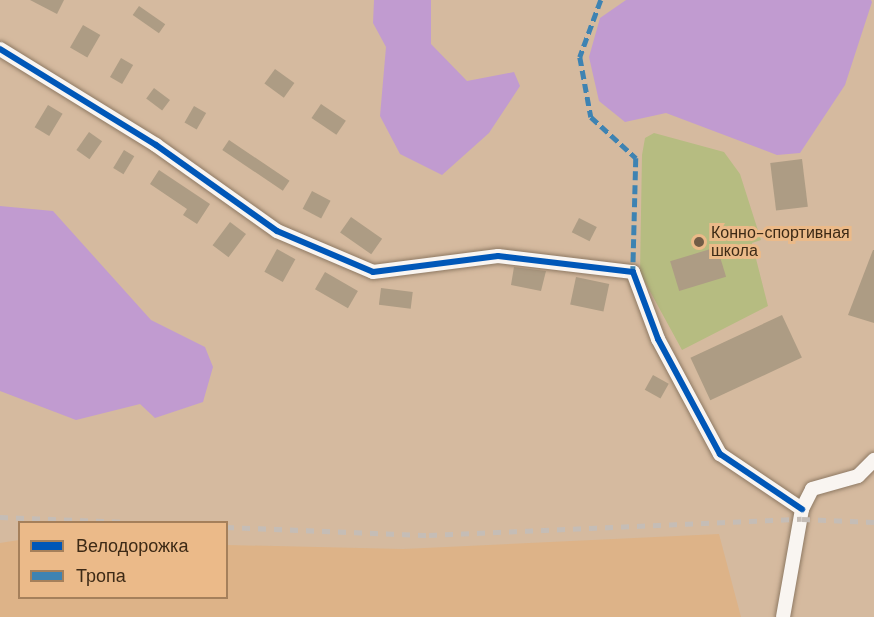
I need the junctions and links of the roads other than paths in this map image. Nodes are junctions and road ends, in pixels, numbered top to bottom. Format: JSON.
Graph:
{"nodes":[{"id":1,"x":0,"y":49,"type":"edge"},
{"id":2,"x":874,"y":460,"type":"edge"},
{"id":3,"x":802,"y":514,"type":"junction"},
{"id":4,"x":783,"y":617,"type":"edge"}],
"edges":[{"from":1,"to":3,"type":"street"},
{"from":2,"to":3,"type":"street"},
{"from":3,"to":4,"type":"street"}]}
